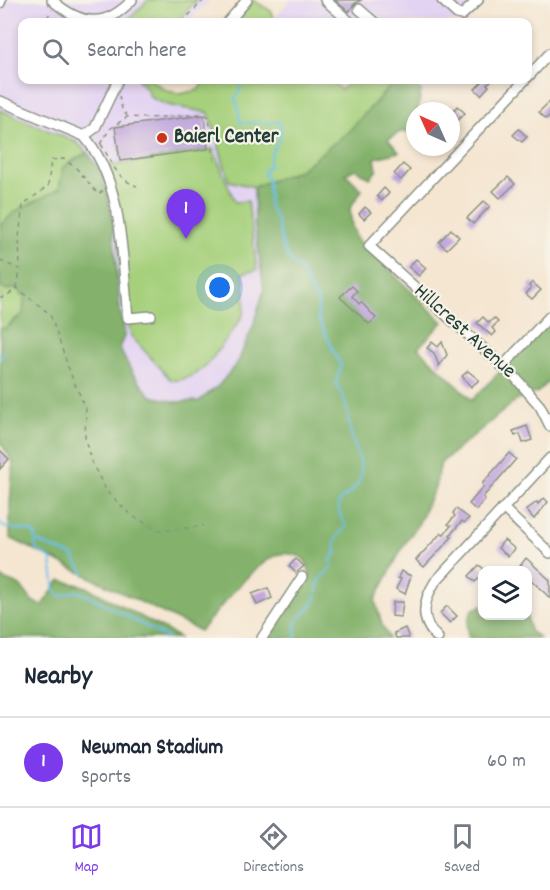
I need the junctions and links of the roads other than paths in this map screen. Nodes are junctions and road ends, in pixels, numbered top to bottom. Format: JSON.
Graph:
{"nodes":[{"id":1,"x":52,"y":0,"type":"edge"},
{"id":2,"x":132,"y":0,"type":"edge"},
{"id":3,"x":247,"y":0,"type":"edge"},
{"id":4,"x":325,"y":0,"type":"edge"},
{"id":5,"x":442,"y":0,"type":"edge"},
{"id":6,"x":478,"y":0,"type":"edge"},
{"id":7,"x":358,"y":9,"type":"dead end"},
{"id":8,"x":79,"y":18,"type":"edge"},
{"id":9,"x":109,"y":18,"type":"edge"},
{"id":10,"x":231,"y":18,"type":"edge"},
{"id":11,"x":346,"y":18,"type":"edge"},
{"id":12,"x":369,"y":18,"type":"edge"},
{"id":13,"x":550,"y":53,"type":"edge"},
{"id":14,"x":532,"y":72,"type":"edge"},
{"id":15,"x":118,"y":84,"type":"edge"},
{"id":16,"x":520,"y":84,"type":"edge"},
{"id":17,"x":0,"y":101,"type":"edge"},
{"id":18,"x":84,"y":136,"type":"junction"},
{"id":19,"x":151,"y":316,"type":"dead end"},
{"id":20,"x":550,"y":316,"type":"edge"},
{"id":21,"x":502,"y":367,"type":"junction"},
{"id":22,"x":550,"y":426,"type":"edge"},
{"id":23,"x":550,"y":458,"type":"edge"},
{"id":24,"x":503,"y":508,"type":"junction"},
{"id":25,"x":550,"y":553,"type":"edge"},
{"id":26,"x":302,"y":577,"type":"dead end"},
{"id":27,"x":262,"y":638,"type":"edge"},
{"id":28,"x":438,"y":638,"type":"edge"}],
"edges":[{"from":1,"to":8,"type":"street"},
{"from":2,"to":9,"type":"street"},
{"from":3,"to":10,"type":"street"},
{"from":4,"to":11,"type":"street"},
{"from":5,"to":6,"type":"street"},
{"from":7,"to":12,"type":"street"},
{"from":13,"to":14,"type":"street"},
{"from":15,"to":18,"type":"street"},
{"from":16,"to":21,"type":"street","name":"Hillcrest Avenue"},
{"from":17,"to":18,"type":"street"},
{"from":18,"to":19,"type":"street"},
{"from":20,"to":21,"type":"street"},
{"from":21,"to":22,"type":"street","name":"Hillcrest Avenue"},
{"from":23,"to":24,"type":"street"},
{"from":24,"to":25,"type":"street"},
{"from":24,"to":28,"type":"street"},
{"from":26,"to":27,"type":"street"}]}
